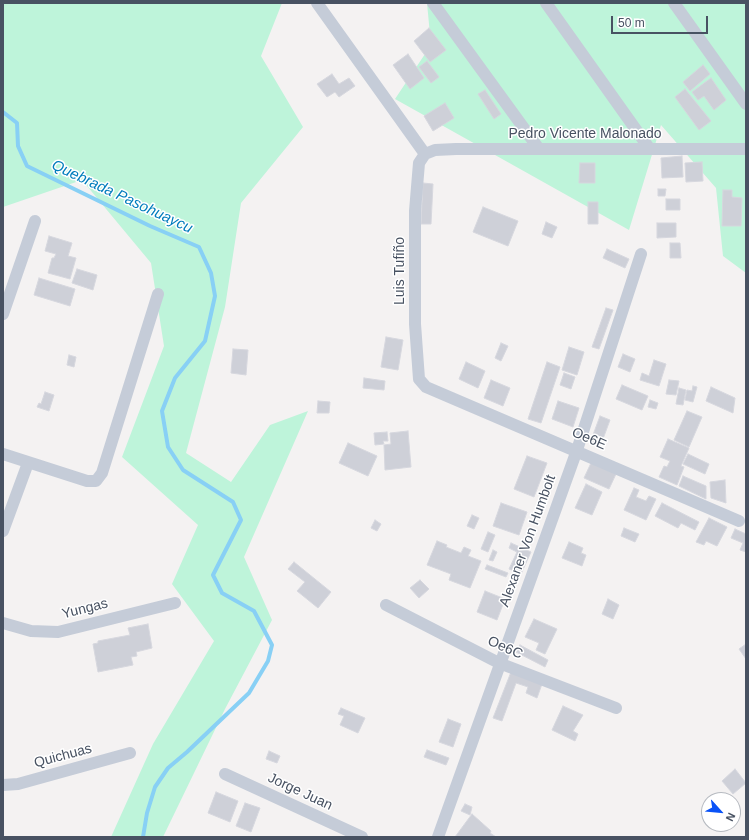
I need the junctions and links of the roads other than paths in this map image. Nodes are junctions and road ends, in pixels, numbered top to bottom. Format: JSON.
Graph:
{"nodes":[{"id":1,"x":317,"y":3,"type":"edge"},
{"id":2,"x":433,"y":3,"type":"edge"},
{"id":3,"x":546,"y":3,"type":"edge"},
{"id":4,"x":674,"y":3,"type":"edge"},
{"id":5,"x":746,"y":104,"type":"edge"},
{"id":6,"x":649,"y":148,"type":"junction"},
{"id":7,"x":539,"y":149,"type":"junction"},
{"id":8,"x":746,"y":149,"type":"edge"},
{"id":9,"x":425,"y":154,"type":"junction"},
{"id":10,"x":35,"y":221,"type":"dead end"},
{"id":11,"x":641,"y":254,"type":"dead end"},
{"id":12,"x":158,"y":294,"type":"dead end"},
{"id":13,"x":3,"y":314,"type":"edge"},
{"id":14,"x":426,"y":387,"type":"joint"},
{"id":15,"x":577,"y":450,"type":"junction"},
{"id":16,"x":3,"y":454,"type":"edge"},
{"id":17,"x":28,"y":463,"type":"junction"},
{"id":18,"x":739,"y":521,"type":"dead end"},
{"id":19,"x":3,"y":531,"type":"edge"},
{"id":20,"x":174,"y":603,"type":"dead end"},
{"id":21,"x":386,"y":605,"type":"dead end"},
{"id":22,"x":3,"y":623,"type":"edge"},
{"id":23,"x":499,"y":663,"type":"junction"},
{"id":24,"x":616,"y":708,"type":"dead end"},
{"id":25,"x":130,"y":753,"type":"dead end"},
{"id":26,"x":226,"y":774,"type":"dead end"},
{"id":27,"x":3,"y":785,"type":"edge"},
{"id":28,"x":362,"y":837,"type":"edge"},
{"id":29,"x":438,"y":837,"type":"edge"}],
"edges":[{"from":1,"to":9,"type":"street"},
{"from":2,"to":7,"type":"street"},
{"from":3,"to":6,"type":"street"},
{"from":4,"to":5,"type":"street"},
{"from":6,"to":7,"type":"street","name":"Pedro Vicente Malonado"},
{"from":6,"to":8,"type":"street","name":"Pedro Vicente Malonado"},
{"from":7,"to":9,"type":"street","name":"Pedro Vicente Malonado"},
{"from":9,"to":14,"type":"street","name":"Luis Tufiño"},
{"from":10,"to":13,"type":"street"},
{"from":11,"to":15,"type":"street","name":"Alexaner Von Humbolt"},
{"from":12,"to":17,"type":"street"},
{"from":14,"to":15,"type":"street","name":"Oe6E"},
{"from":15,"to":18,"type":"street","name":"Oe6E"},
{"from":15,"to":23,"type":"street","name":"Alexaner Von Humbolt"},
{"from":16,"to":17,"type":"street"},
{"from":17,"to":19,"type":"street"},
{"from":20,"to":22,"type":"street","name":"Yungas"},
{"from":21,"to":23,"type":"street","name":"Oe6C"},
{"from":23,"to":24,"type":"street","name":"Oe6C"},
{"from":23,"to":29,"type":"street","name":"Alexaner Von Humbolt"},
{"from":25,"to":27,"type":"street","name":"Quichuas"},
{"from":26,"to":28,"type":"street","name":"Jorge Juan"}]}
